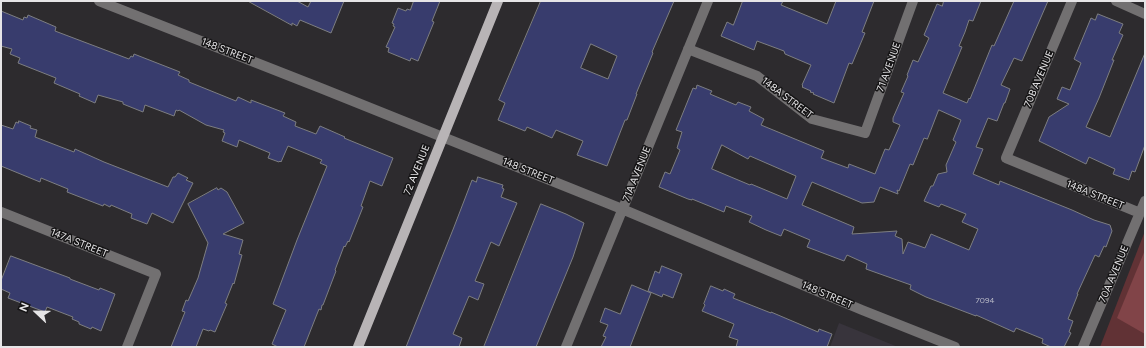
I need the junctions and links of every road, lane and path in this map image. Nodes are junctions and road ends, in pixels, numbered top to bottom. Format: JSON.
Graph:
{"nodes":[{"id":1,"x":99,"y":1,"type":"edge"},
{"id":2,"x":498,"y":1,"type":"edge"},
{"id":3,"x":708,"y":1,"type":"edge"},
{"id":4,"x":913,"y":1,"type":"edge"},
{"id":5,"x":1072,"y":1,"type":"edge"},
{"id":6,"x":1116,"y":1,"type":"edge"},
{"id":7,"x":1145,"y":14,"type":"edge"},
{"id":8,"x":688,"y":49,"type":"junction"},
{"id":9,"x":865,"y":133,"type":"joint"},
{"id":10,"x":443,"y":137,"type":"junction"},
{"id":11,"x":1006,"y":158,"type":"joint"},
{"id":12,"x":1145,"y":201,"type":"edge"},
{"id":13,"x":622,"y":209,"type":"junction"},
{"id":14,"x":1,"y":212,"type":"edge"},
{"id":15,"x":1140,"y":213,"type":"junction"},
{"id":16,"x":127,"y":347,"type":"edge"},
{"id":17,"x":358,"y":347,"type":"edge"},
{"id":18,"x":566,"y":347,"type":"edge"},
{"id":19,"x":955,"y":347,"type":"edge"},
{"id":20,"x":1083,"y":347,"type":"edge"}],
"edges":[{"from":1,"to":10,"type":"street","name":"148 STREET"},
{"from":2,"to":10,"type":"main road","name":"72 AVENUE"},
{"from":3,"to":8,"type":"street","name":"71A AVENUE"},
{"from":4,"to":9,"type":"street","name":"71 AVENUE"},
{"from":5,"to":11,"type":"street","name":"70B AVENUE"},
{"from":6,"to":7,"type":"street"},
{"from":8,"to":9,"type":"street","name":"148A STREET"},
{"from":8,"to":13,"type":"street","name":"71A AVENUE"},
{"from":10,"to":13,"type":"street","name":"148 STREET"},
{"from":10,"to":17,"type":"main road","name":"72 AVENUE"},
{"from":11,"to":15,"type":"street","name":"148A STREET"},
{"from":12,"to":15,"type":"street","name":"70A AVENUE"},
{"from":13,"to":18,"type":"street","name":"71A AVENUE"},
{"from":13,"to":19,"type":"street","name":"148 STREET"},
{"from":14,"to":16,"type":"street","name":"147A STREET"},
{"from":15,"to":20,"type":"street","name":"70A AVENUE"}]}
